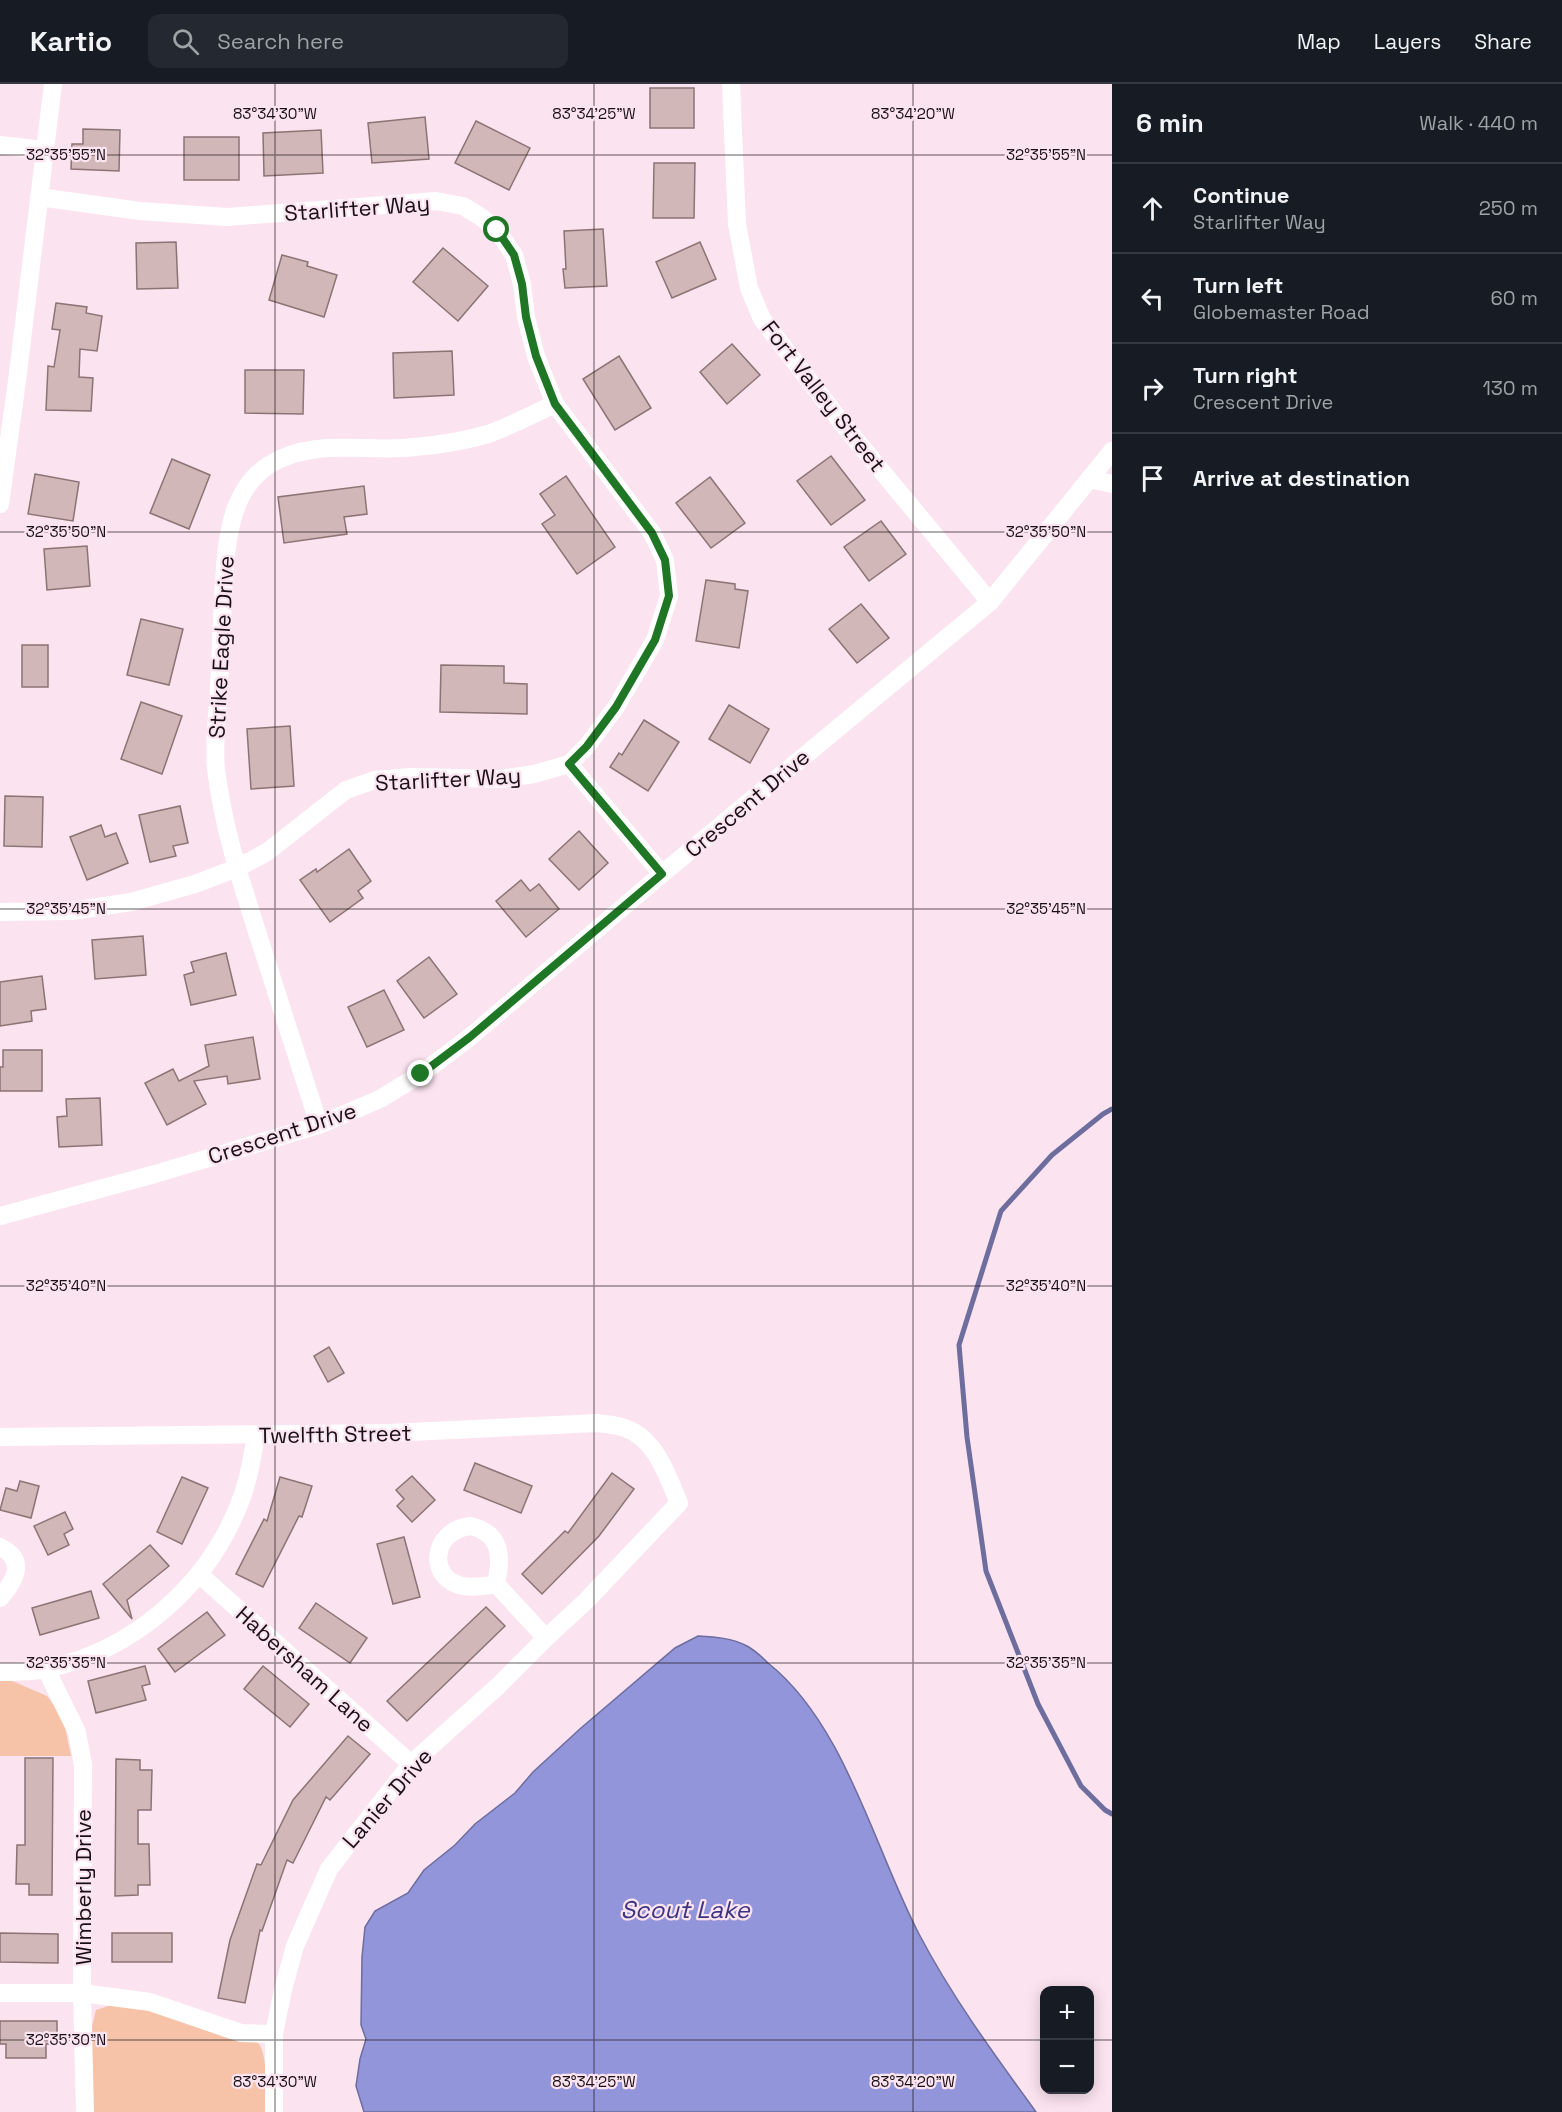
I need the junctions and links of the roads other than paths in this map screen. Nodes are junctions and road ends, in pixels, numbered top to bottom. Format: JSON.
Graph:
{"nodes":[{"id":1,"x":52,"y":84,"type":"edge"},
{"id":2,"x":731,"y":84,"type":"edge"},
{"id":3,"x":0,"y":145,"type":"edge"},
{"id":4,"x":44,"y":150,"type":"junction"},
{"id":5,"x":39,"y":197,"type":"junction"},
{"id":6,"x":555,"y":404,"type":"junction"},
{"id":7,"x":1112,"y":451,"type":"edge"},
{"id":8,"x":1089,"y":479,"type":"junction"},
{"id":9,"x":1112,"y":484,"type":"edge"},
{"id":10,"x":0,"y":504,"type":"edge"},
{"id":11,"x":990,"y":602,"type":"junction"},
{"id":12,"x":569,"y":764,"type":"junction"},
{"id":13,"x":237,"y":868,"type":"junction"},
{"id":14,"x":662,"y":874,"type":"junction"},
{"id":15,"x":0,"y":912,"type":"edge"},
{"id":16,"x":319,"y":1125,"type":"junction"},
{"id":17,"x":0,"y":1216,"type":"edge"},
{"id":18,"x":256,"y":1435,"type":"junction"},
{"id":19,"x":0,"y":1437,"type":"edge"},
{"id":20,"x":679,"y":1503,"type":"joint"},
{"id":21,"x":0,"y":1547,"type":"edge"},
{"id":22,"x":198,"y":1574,"type":"junction"},
{"id":23,"x":496,"y":1584,"type":"dead end"},
{"id":24,"x":0,"y":1598,"type":"edge"},
{"id":25,"x":546,"y":1638,"type":"junction"},
{"id":26,"x":46,"y":1669,"type":"junction"},
{"id":27,"x":0,"y":1672,"type":"edge"},
{"id":28,"x":411,"y":1764,"type":"junction"},
{"id":29,"x":0,"y":1993,"type":"edge"},
{"id":30,"x":82,"y":1994,"type":"junction"},
{"id":31,"x":274,"y":2034,"type":"junction"},
{"id":32,"x":85,"y":2112,"type":"edge"},
{"id":33,"x":274,"y":2112,"type":"edge"}],
"edges":[{"from":1,"to":4,"type":"street"},
{"from":2,"to":11,"type":"street","name":"Fort Valley Street"},
{"from":3,"to":4,"type":"street"},
{"from":4,"to":5,"type":"street"},
{"from":5,"to":6,"type":"street","name":"Starlifter Way"},
{"from":5,"to":10,"type":"street"},
{"from":6,"to":12,"type":"street","name":"Starlifter Way"},
{"from":6,"to":13,"type":"street","name":"Strike Eagle Drive"},
{"from":7,"to":8,"type":"street","name":"Crescent Drive"},
{"from":8,"to":9,"type":"street"},
{"from":8,"to":11,"type":"street","name":"Crescent Drive"},
{"from":11,"to":14,"type":"street","name":"Crescent Drive"},
{"from":12,"to":13,"type":"street","name":"Starlifter Way"},
{"from":12,"to":14,"type":"street"},
{"from":13,"to":15,"type":"street","name":"Starlifter Way"},
{"from":13,"to":16,"type":"street","name":"Strike Eagle Drive"},
{"from":14,"to":16,"type":"street","name":"Crescent Drive"},
{"from":16,"to":17,"type":"street","name":"Crescent Drive"},
{"from":18,"to":19,"type":"street","name":"Twelfth Street"},
{"from":18,"to":20,"type":"street","name":"Twelfth Street"},
{"from":18,"to":22,"type":"street"},
{"from":20,"to":25,"type":"street","name":"Lanier Drive"},
{"from":21,"to":24,"type":"street"},
{"from":22,"to":26,"type":"street"},
{"from":22,"to":28,"type":"street","name":"Habersham Lane"},
{"from":23,"to":25,"type":"street"},
{"from":25,"to":28,"type":"street","name":"Lanier Drive"},
{"from":26,"to":27,"type":"street"},
{"from":26,"to":30,"type":"street","name":"Wimberly Drive"},
{"from":28,"to":31,"type":"street","name":"Lanier Drive"},
{"from":29,"to":30,"type":"street"},
{"from":30,"to":31,"type":"street"},
{"from":30,"to":32,"type":"street","name":"Wimberly Drive"},
{"from":31,"to":33,"type":"street","name":"Lanier Drive"}]}
